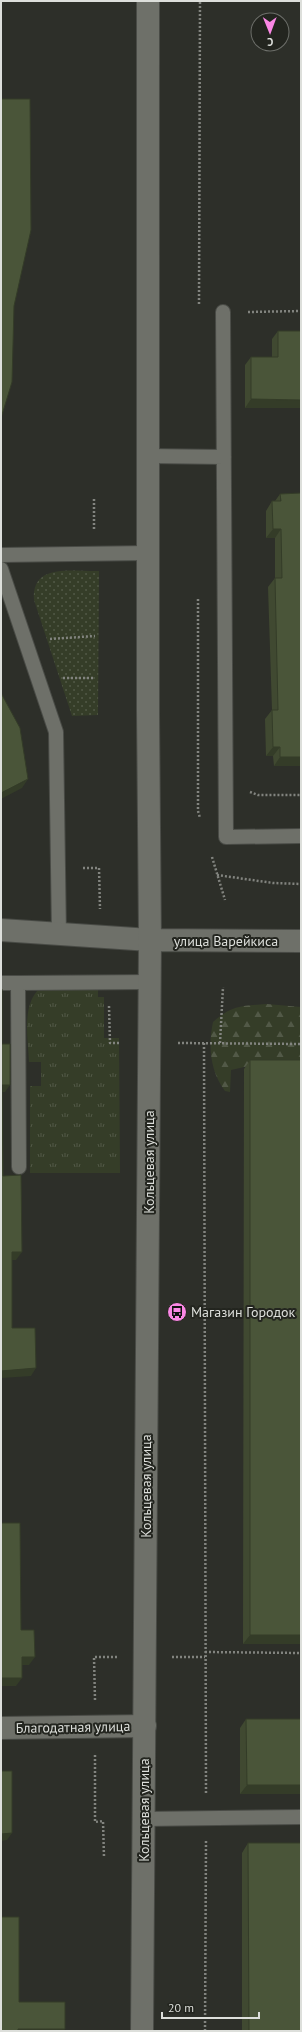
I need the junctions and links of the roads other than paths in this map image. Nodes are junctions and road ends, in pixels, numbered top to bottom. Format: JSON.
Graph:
{"nodes":[{"id":1,"x":148,"y":1,"type":"edge"},
{"id":2,"x":223,"y":312,"type":"dead end"},
{"id":3,"x":148,"y":456,"type":"junction"},
{"id":4,"x":224,"y":457,"type":"junction"},
{"id":5,"x":148,"y":553,"type":"junction"},
{"id":6,"x":1,"y":555,"type":"edge"},
{"id":7,"x":1,"y":569,"type":"edge"},
{"id":8,"x":301,"y":836,"type":"edge"},
{"id":9,"x":1,"y":930,"type":"edge"},
{"id":10,"x":59,"y":935,"type":"junction"},
{"id":11,"x":150,"y":940,"type":"junction"},
{"id":12,"x":301,"y":941,"type":"edge"},
{"id":13,"x":150,"y":982,"type":"junction"},
{"id":14,"x":1,"y":983,"type":"edge"},
{"id":15,"x":18,"y":983,"type":"junction"},
{"id":16,"x":19,"y":1167,"type":"dead end"},
{"id":17,"x":144,"y":1726,"type":"junction"},
{"id":18,"x":1,"y":1728,"type":"edge"},
{"id":19,"x":301,"y":1817,"type":"edge"},
{"id":20,"x":144,"y":1818,"type":"junction"},
{"id":21,"x":142,"y":2031,"type":"edge"}],
"edges":[{"from":1,"to":3,"type":"street","name":"Кольцевая улица"},
{"from":2,"to":4,"type":"lane"},
{"from":3,"to":4,"type":"lane"},
{"from":3,"to":5,"type":"street","name":"Кольцевая улица"},
{"from":4,"to":8,"type":"lane"},
{"from":5,"to":6,"type":"lane"},
{"from":5,"to":11,"type":"street","name":"Кольцевая улица"},
{"from":7,"to":10,"type":"lane"},
{"from":9,"to":10,"type":"street","name":"улица Варейкиса"},
{"from":10,"to":11,"type":"street","name":"улица Варейкиса"},
{"from":11,"to":12,"type":"street","name":"улица Варейкиса"},
{"from":11,"to":13,"type":"street","name":"Кольцевая улица"},
{"from":13,"to":15,"type":"lane"},
{"from":13,"to":17,"type":"street","name":"Кольцевая улица"},
{"from":14,"to":15,"type":"lane"},
{"from":15,"to":16,"type":"lane"},
{"from":17,"to":18,"type":"street","name":"Благодатная улица"},
{"from":17,"to":20,"type":"street","name":"Кольцевая улица"},
{"from":19,"to":20,"type":"lane"},
{"from":20,"to":21,"type":"street","name":"Кольцевая улица"}]}
